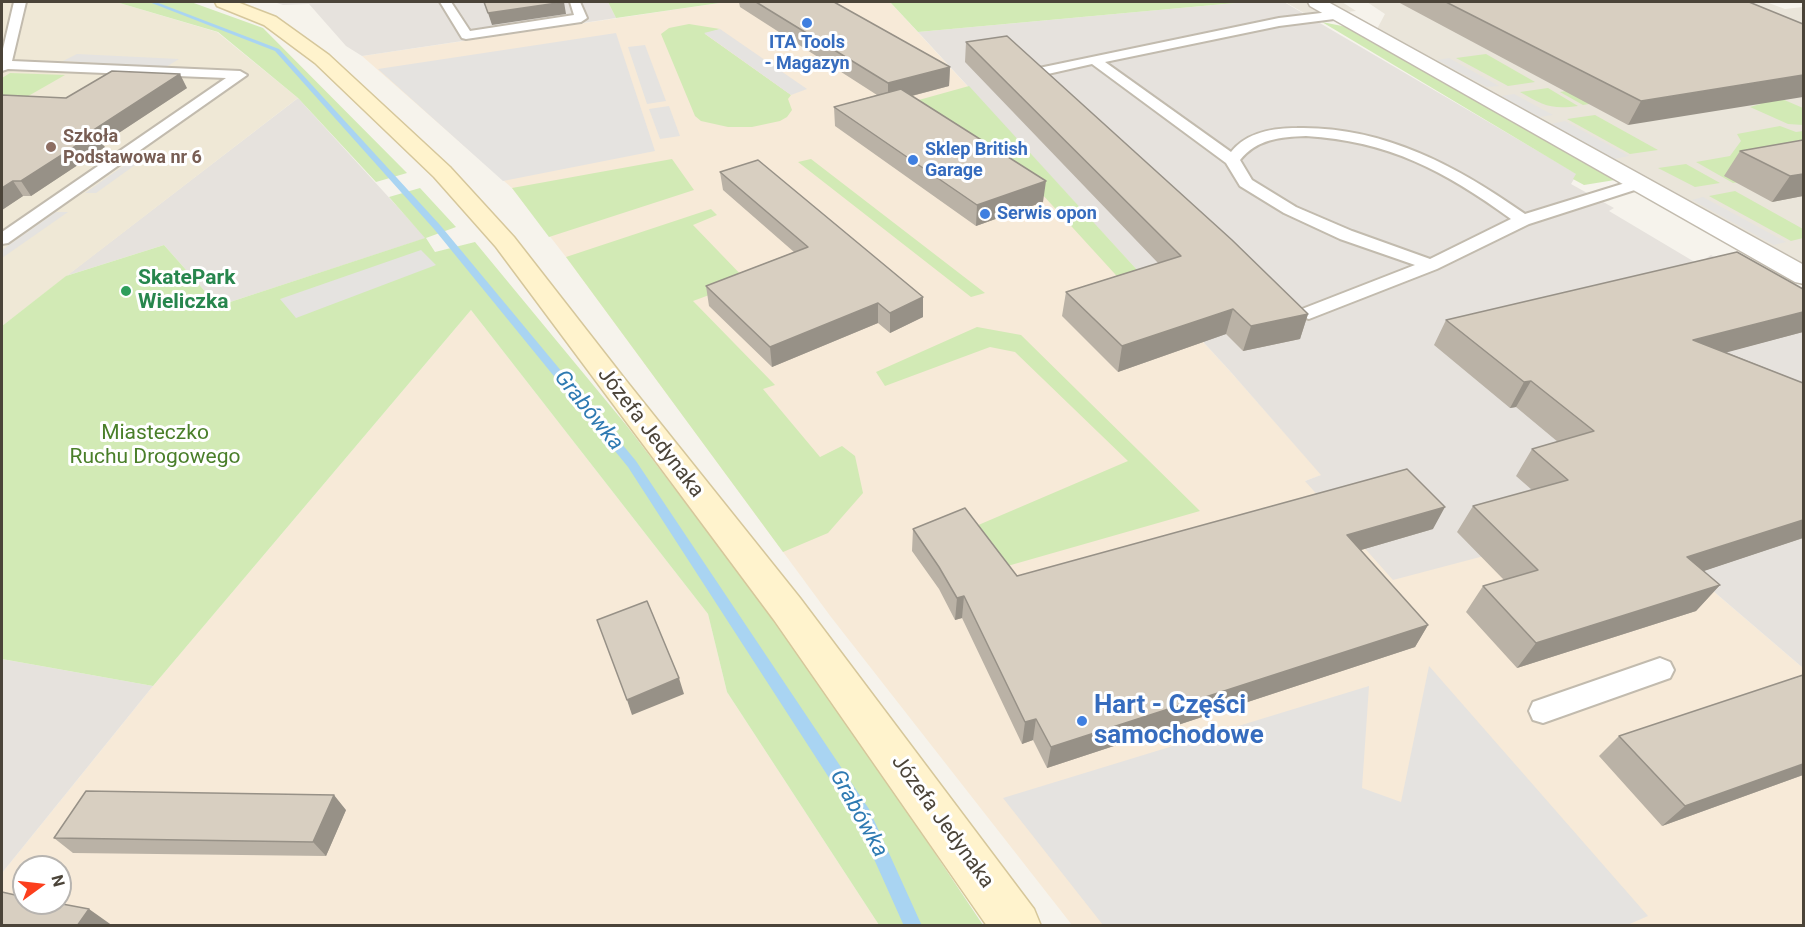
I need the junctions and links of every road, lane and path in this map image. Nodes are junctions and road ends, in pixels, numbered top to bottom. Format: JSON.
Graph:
{"nodes":[{"id":1,"x":20,"y":2,"type":"edge"},
{"id":2,"x":223,"y":2,"type":"edge"},
{"id":3,"x":446,"y":2,"type":"edge"},
{"id":4,"x":575,"y":2,"type":"edge"},
{"id":5,"x":1316,"y":2,"type":"edge"},
{"id":6,"x":1356,"y":17,"type":"junction"},
{"id":7,"x":1094,"y":60,"type":"junction"},
{"id":8,"x":3,"y":66,"type":"edge"},
{"id":9,"x":1039,"y":72,"type":"edge"},
{"id":10,"x":1232,"y":160,"type":"junction"},
{"id":11,"x":1641,"y":183,"type":"junction"},
{"id":12,"x":1523,"y":220,"type":"junction"},
{"id":13,"x":2,"y":239,"type":"edge"},
{"id":14,"x":1431,"y":266,"type":"junction"},
{"id":15,"x":1803,"y":276,"type":"edge"},
{"id":16,"x":1309,"y":313,"type":"edge"},
{"id":17,"x":1660,"y":670,"type":"dead end"},
{"id":18,"x":1543,"y":711,"type":"dead end"},
{"id":19,"x":1017,"y":926,"type":"edge"}],
"edges":[{"from":1,"to":8,"type":"lane"},
{"from":2,"to":19,"type":"street","name":"Józefa Jedynaka"},
{"from":3,"to":4,"type":"lane"},
{"from":5,"to":6,"type":"street"},
{"from":6,"to":7,"type":"lane"},
{"from":6,"to":11,"type":"street"},
{"from":7,"to":9,"type":"lane"},
{"from":7,"to":10,"type":"lane"},
{"from":8,"to":13,"type":"lane"},
{"from":10,"to":12,"type":"lane"},
{"from":10,"to":14,"type":"lane"},
{"from":11,"to":12,"type":"lane"},
{"from":11,"to":15,"type":"street"},
{"from":12,"to":14,"type":"lane"},
{"from":14,"to":16,"type":"lane"},
{"from":17,"to":18,"type":"lane"}]}
